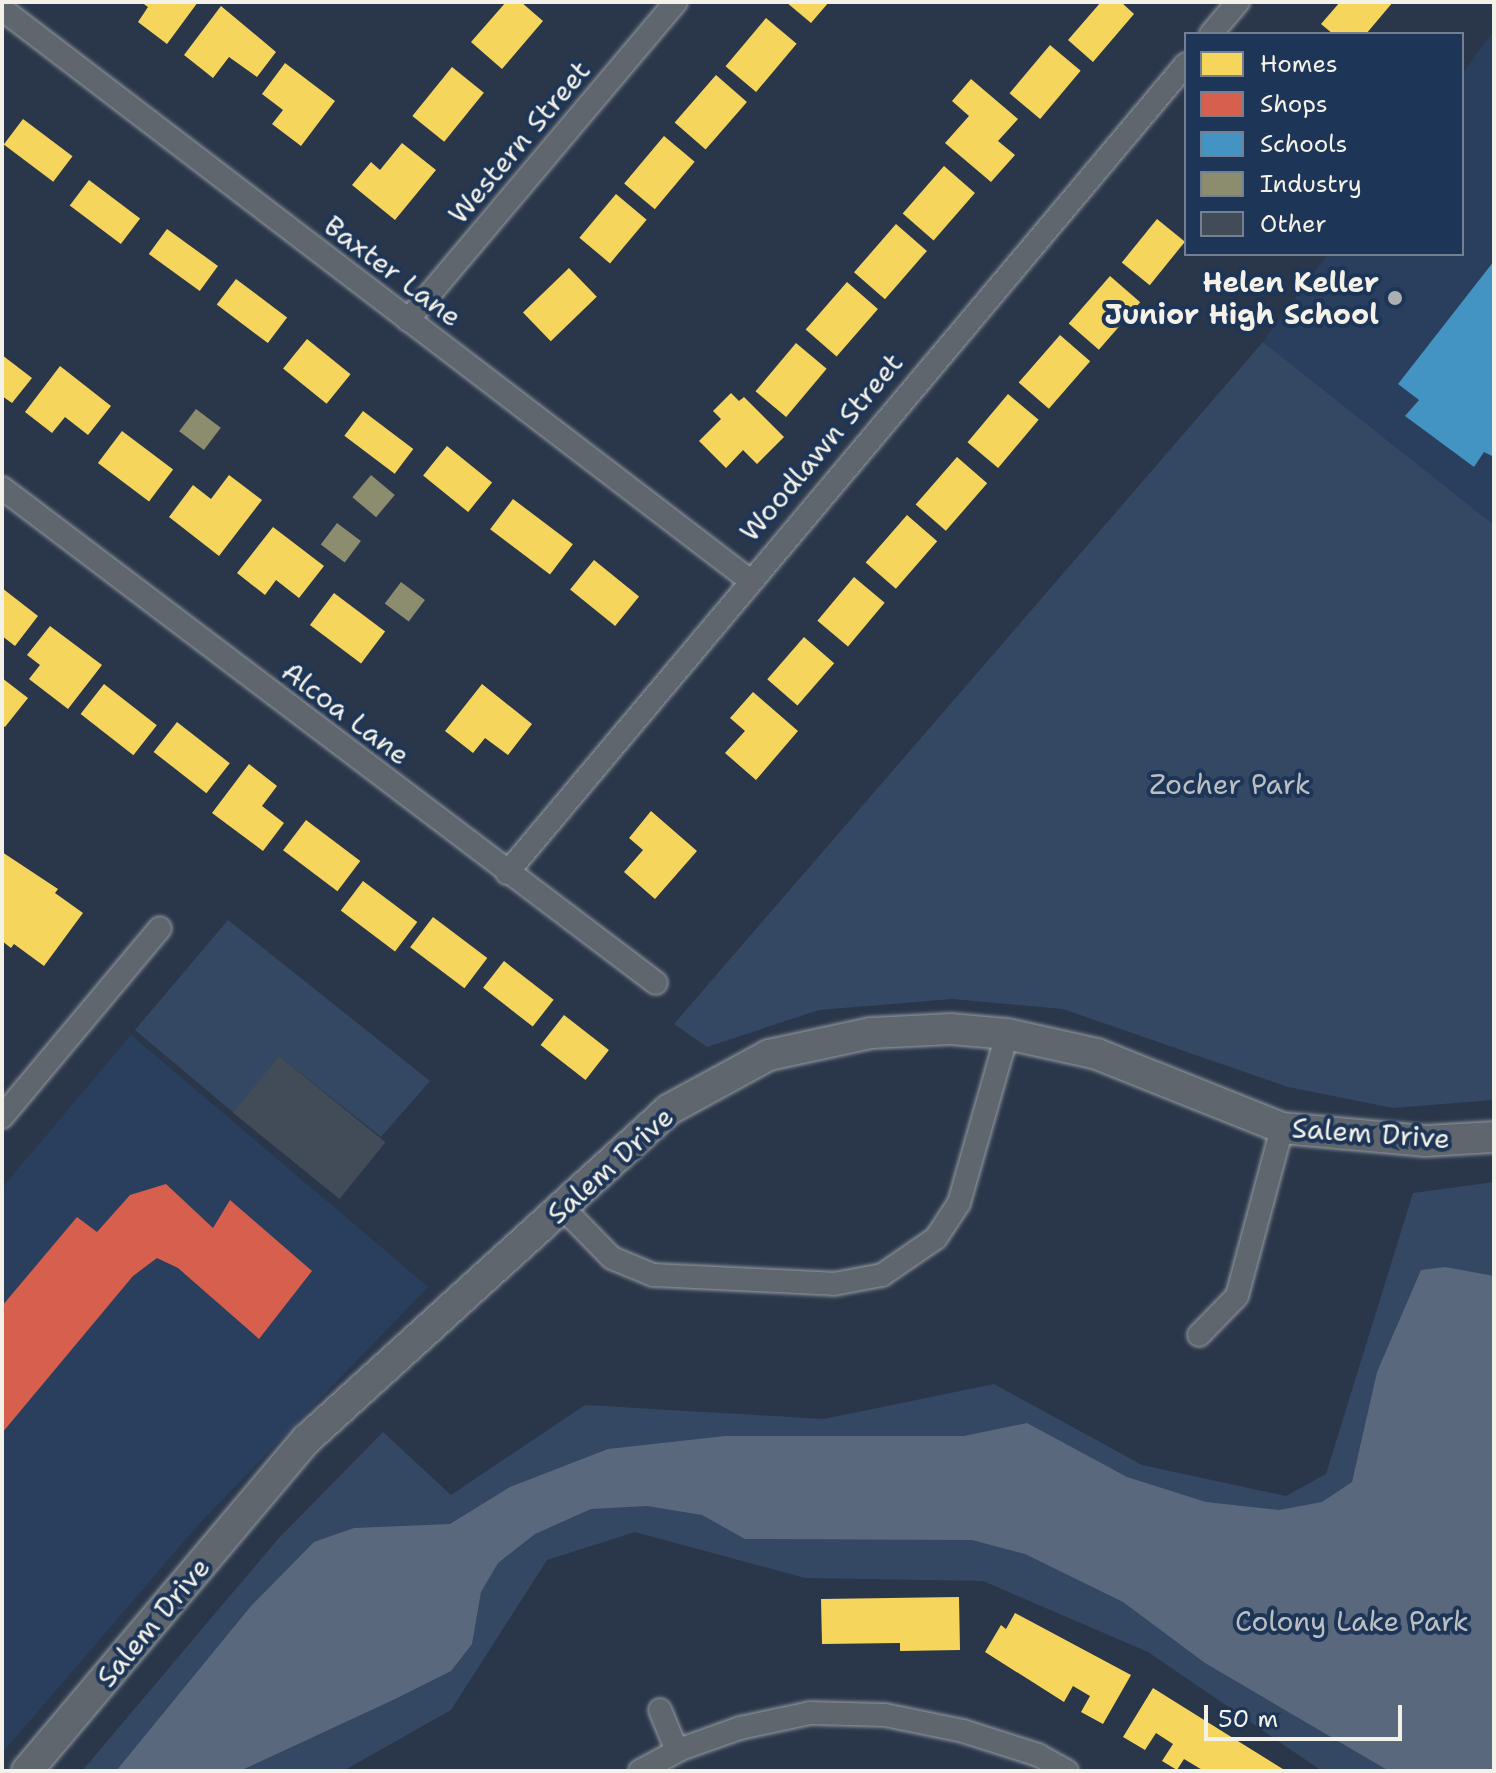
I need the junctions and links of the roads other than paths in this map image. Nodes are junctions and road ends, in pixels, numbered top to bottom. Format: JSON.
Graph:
{"nodes":[{"id":1,"x":676,"y":2,"type":"edge"},
{"id":2,"x":1238,"y":2,"type":"edge"},
{"id":3,"x":2,"y":9,"type":"edge"},
{"id":4,"x":1213,"y":32,"type":"edge"},
{"id":5,"x":1184,"y":66,"type":"edge"},
{"id":6,"x":408,"y":320,"type":"junction"},
{"id":7,"x":2,"y":488,"type":"edge"},
{"id":8,"x":748,"y":579,"type":"junction"},
{"id":9,"x":507,"y":873,"type":"junction"},
{"id":10,"x":160,"y":928,"type":"dead end"},
{"id":11,"x":656,"y":983,"type":"dead end"},
{"id":12,"x":1007,"y":1034,"type":"junction"},
{"id":13,"x":2,"y":1117,"type":"edge"},
{"id":14,"x":1282,"y":1128,"type":"junction"},
{"id":15,"x":1494,"y":1137,"type":"edge"},
{"id":16,"x":562,"y":1207,"type":"junction"},
{"id":17,"x":1199,"y":1335,"type":"dead end"},
{"id":18,"x":660,"y":1710,"type":"dead end"},
{"id":19,"x":677,"y":1751,"type":"junction"},
{"id":20,"x":27,"y":1771,"type":"edge"},
{"id":21,"x":640,"y":1771,"type":"edge"},
{"id":22,"x":1067,"y":1771,"type":"edge"}],
"edges":[{"from":1,"to":6,"type":"street","name":"Western Street"},
{"from":2,"to":4,"type":"street"},
{"from":3,"to":6,"type":"street","name":"Baxter Lane"},
{"from":5,"to":8,"type":"street","name":"Woodlawn Street"},
{"from":6,"to":8,"type":"street","name":"Baxter Lane"},
{"from":7,"to":9,"type":"street","name":"Alcoa Lane"},
{"from":8,"to":9,"type":"street","name":"Woodlawn Street"},
{"from":9,"to":11,"type":"street","name":"Alcoa Lane"},
{"from":10,"to":13,"type":"street"},
{"from":12,"to":14,"type":"street","name":"Salem Drive"},
{"from":12,"to":16,"type":"street","name":"Salem Drive"},
{"from":12,"to":16,"type":"street"},
{"from":14,"to":15,"type":"street","name":"Salem Drive"},
{"from":14,"to":17,"type":"street"},
{"from":16,"to":20,"type":"street","name":"Salem Drive"},
{"from":18,"to":19,"type":"street"},
{"from":19,"to":21,"type":"street"},
{"from":19,"to":22,"type":"street"}]}
